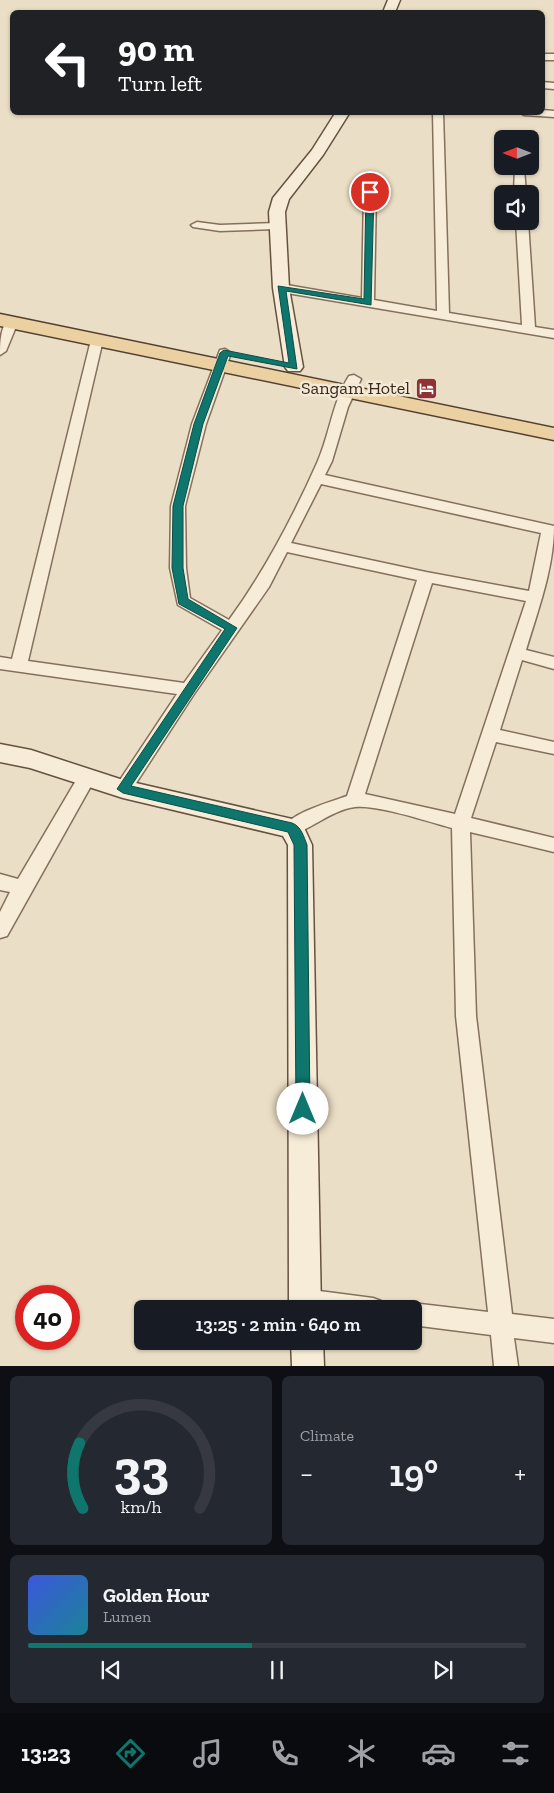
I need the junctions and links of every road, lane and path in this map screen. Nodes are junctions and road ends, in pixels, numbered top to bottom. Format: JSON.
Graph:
{"nodes":[{"id":1,"x":341,"y":115,"type":"edge"},
{"id":2,"x":438,"y":115,"type":"edge"},
{"id":3,"x":370,"y":192,"type":"dead end"},
{"id":4,"x":196,"y":225,"type":"dead end"},
{"id":5,"x":276,"y":226,"type":"junction"},
{"id":6,"x":523,"y":230,"type":"edge"},
{"id":7,"x":281,"y":288,"type":"junction"},
{"id":8,"x":368,"y":303,"type":"junction"},
{"id":9,"x":443,"y":315,"type":"junction"},
{"id":10,"x":4,"y":316,"type":"edge"},
{"id":11,"x":529,"y":330,"type":"junction"},
{"id":12,"x":554,"y":334,"type":"edge"},
{"id":13,"x":97,"y":340,"type":"junction"},
{"id":14,"x":0,"y":351,"type":"edge"},
{"id":15,"x":222,"y":359,"type":"junction"},
{"id":16,"x":294,"y":367,"type":"junction"},
{"id":17,"x":351,"y":385,"type":"junction"},
{"id":18,"x":554,"y":419,"type":"edge"},
{"id":19,"x":554,"y":434,"type":"edge"},
{"id":20,"x":316,"y":478,"type":"junction"},
{"id":21,"x":552,"y":531,"type":"edge"},
{"id":22,"x":283,"y":546,"type":"junction"},
{"id":23,"x":426,"y":577,"type":"junction"},
{"id":24,"x":535,"y":597,"type":"junction"},
{"id":25,"x":231,"y":628,"type":"junction"},
{"id":26,"x":517,"y":653,"type":"junction"},
{"id":27,"x":0,"y":663,"type":"edge"},
{"id":28,"x":554,"y":663,"type":"edge"},
{"id":29,"x":18,"y":665,"type":"junction"},
{"id":30,"x":188,"y":690,"type":"junction"},
{"id":31,"x":490,"y":734,"type":"junction"},
{"id":32,"x":554,"y":748,"type":"edge"},
{"id":33,"x":0,"y":753,"type":"edge"},
{"id":34,"x":88,"y":778,"type":"junction"},
{"id":35,"x":123,"y":789,"type":"junction"},
{"id":36,"x":354,"y":800,"type":"junction"},
{"id":37,"x":460,"y":822,"type":"junction"},
{"id":38,"x":292,"y":828,"type":"junction"},
{"id":39,"x":554,"y":845,"type":"edge"},
{"id":40,"x":0,"y":882,"type":"edge"},
{"id":41,"x":22,"y":888,"type":"junction"},
{"id":42,"x":0,"y":930,"type":"edge"},
{"id":43,"x":305,"y":1300,"type":"edge"},
{"id":44,"x":422,"y":1315,"type":"edge"},
{"id":45,"x":500,"y":1325,"type":"junction"},
{"id":46,"x":554,"y":1331,"type":"edge"},
{"id":47,"x":307,"y":1350,"type":"edge"},
{"id":48,"x":308,"y":1366,"type":"edge"},
{"id":49,"x":506,"y":1366,"type":"edge"}],
"edges":[{"from":1,"to":5,"type":"street"},
{"from":2,"to":9,"type":"street"},
{"from":3,"to":8,"type":"street"},
{"from":4,"to":5,"type":"street"},
{"from":5,"to":7,"type":"street"},
{"from":6,"to":11,"type":"street"},
{"from":7,"to":8,"type":"street"},
{"from":7,"to":16,"type":"street"},
{"from":8,"to":9,"type":"street"},
{"from":9,"to":11,"type":"street"},
{"from":10,"to":13,"type":"main road"},
{"from":10,"to":14,"type":"street"},
{"from":10,"to":15,"type":"main road"},
{"from":11,"to":12,"type":"street"},
{"from":13,"to":15,"type":"main road"},
{"from":13,"to":29,"type":"street"},
{"from":15,"to":16,"type":"main road"},
{"from":15,"to":17,"type":"main road"},
{"from":15,"to":25,"type":"street"},
{"from":16,"to":17,"type":"main road"},
{"from":17,"to":18,"type":"main road"},
{"from":17,"to":19,"type":"main road"},
{"from":17,"to":20,"type":"street"},
{"from":20,"to":21,"type":"street"},
{"from":20,"to":22,"type":"street"},
{"from":21,"to":24,"type":"street"},
{"from":22,"to":23,"type":"street"},
{"from":22,"to":25,"type":"street"},
{"from":23,"to":24,"type":"street"},
{"from":23,"to":36,"type":"street"},
{"from":24,"to":26,"type":"street"},
{"from":25,"to":30,"type":"street"},
{"from":26,"to":28,"type":"street"},
{"from":26,"to":31,"type":"street"},
{"from":27,"to":29,"type":"street"},
{"from":29,"to":30,"type":"street"},
{"from":30,"to":35,"type":"street"},
{"from":31,"to":32,"type":"street"},
{"from":31,"to":37,"type":"street"},
{"from":33,"to":34,"type":"street"},
{"from":34,"to":35,"type":"street"},
{"from":34,"to":41,"type":"street"},
{"from":35,"to":38,"type":"street"},
{"from":36,"to":37,"type":"street"},
{"from":36,"to":38,"type":"street"},
{"from":37,"to":39,"type":"street"},
{"from":37,"to":45,"type":"street"},
{"from":38,"to":43,"type":"street"},
{"from":40,"to":41,"type":"street"},
{"from":41,"to":42,"type":"street"},
{"from":44,"to":45,"type":"street"},
{"from":45,"to":46,"type":"street"},
{"from":45,"to":49,"type":"street"},
{"from":47,"to":48,"type":"street"}]}
